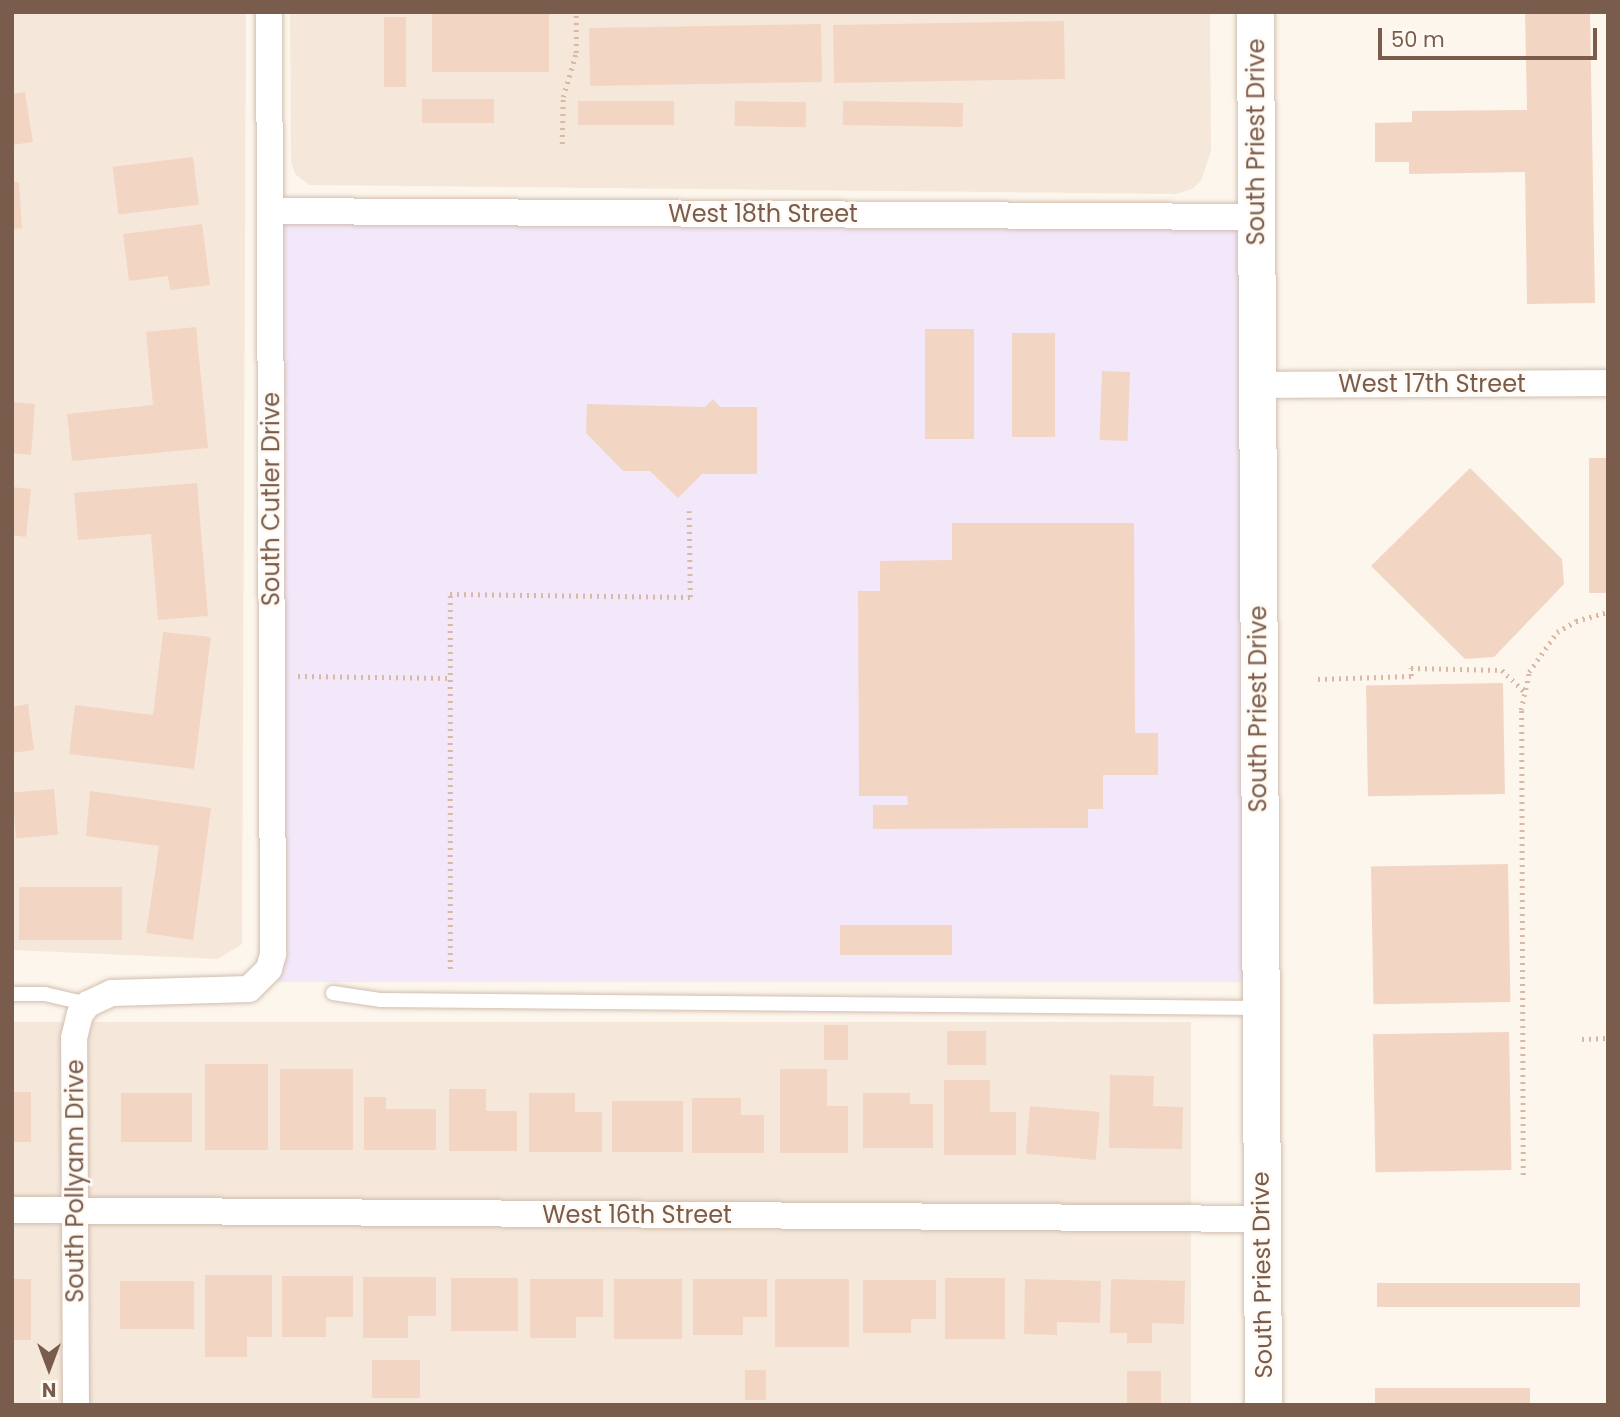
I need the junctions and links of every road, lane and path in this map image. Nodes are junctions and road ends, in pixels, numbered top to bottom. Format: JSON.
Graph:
{"nodes":[{"id":1,"x":269,"y":12,"type":"edge"},
{"id":2,"x":576,"y":12,"type":"edge"},
{"id":3,"x":1255,"y":12,"type":"edge"},
{"id":4,"x":562,"y":144,"type":"dead end"},
{"id":5,"x":270,"y":211,"type":"junction"},
{"id":6,"x":1256,"y":217,"type":"junction"},
{"id":7,"x":1608,"y":383,"type":"edge"},
{"id":8,"x":1255,"y":385,"type":"junction"},
{"id":9,"x":689,"y":510,"type":"dead end"},
{"id":10,"x":1608,"y":612,"type":"edge"},
{"id":11,"x":298,"y":676,"type":"dead end"},
{"id":12,"x":450,"y":678,"type":"junction"},
{"id":13,"x":1318,"y":679,"type":"dead end"},
{"id":14,"x":1525,"y":692,"type":"junction"},
{"id":15,"x":450,"y":970,"type":"dead end"},
{"id":16,"x":333,"y":993,"type":"dead end"},
{"id":17,"x":12,"y":994,"type":"edge"},
{"id":18,"x":88,"y":1004,"type":"junction"},
{"id":19,"x":1260,"y":1008,"type":"junction"},
{"id":20,"x":1608,"y":1038,"type":"edge"},
{"id":21,"x":1582,"y":1039,"type":"dead end"},
{"id":22,"x":1524,"y":1175,"type":"dead end"},
{"id":23,"x":12,"y":1210,"type":"edge"},
{"id":24,"x":76,"y":1211,"type":"junction"},
{"id":25,"x":1262,"y":1219,"type":"junction"},
{"id":26,"x":76,"y":1405,"type":"edge"},
{"id":27,"x":1263,"y":1405,"type":"edge"}],
"edges":[{"from":1,"to":5,"type":"street","name":"South Cutler Drive"},
{"from":2,"to":4,"type":"path"},
{"from":3,"to":6,"type":"main road","name":"South Priest Drive"},
{"from":5,"to":6,"type":"street","name":"West 18th Street"},
{"from":5,"to":18,"type":"street","name":"South Cutler Drive"},
{"from":6,"to":8,"type":"main road","name":"South Priest Drive"},
{"from":7,"to":8,"type":"street","name":"West 17th Street"},
{"from":8,"to":19,"type":"main road","name":"South Priest Drive"},
{"from":9,"to":12,"type":"path"},
{"from":10,"to":14,"type":"path"},
{"from":11,"to":12,"type":"path"},
{"from":12,"to":15,"type":"path"},
{"from":13,"to":14,"type":"path"},
{"from":14,"to":22,"type":"path"},
{"from":16,"to":19,"type":"lane"},
{"from":17,"to":18,"type":"lane"},
{"from":18,"to":24,"type":"street","name":"South Pollyann Drive"},
{"from":19,"to":25,"type":"main road","name":"South Priest Drive"},
{"from":20,"to":21,"type":"path"},
{"from":23,"to":24,"type":"street","name":"West 16th Street"},
{"from":24,"to":25,"type":"street","name":"West 16th Street"},
{"from":24,"to":26,"type":"street","name":"South Pollyann Drive"},
{"from":25,"to":27,"type":"main road","name":"South Priest Drive"}]}
